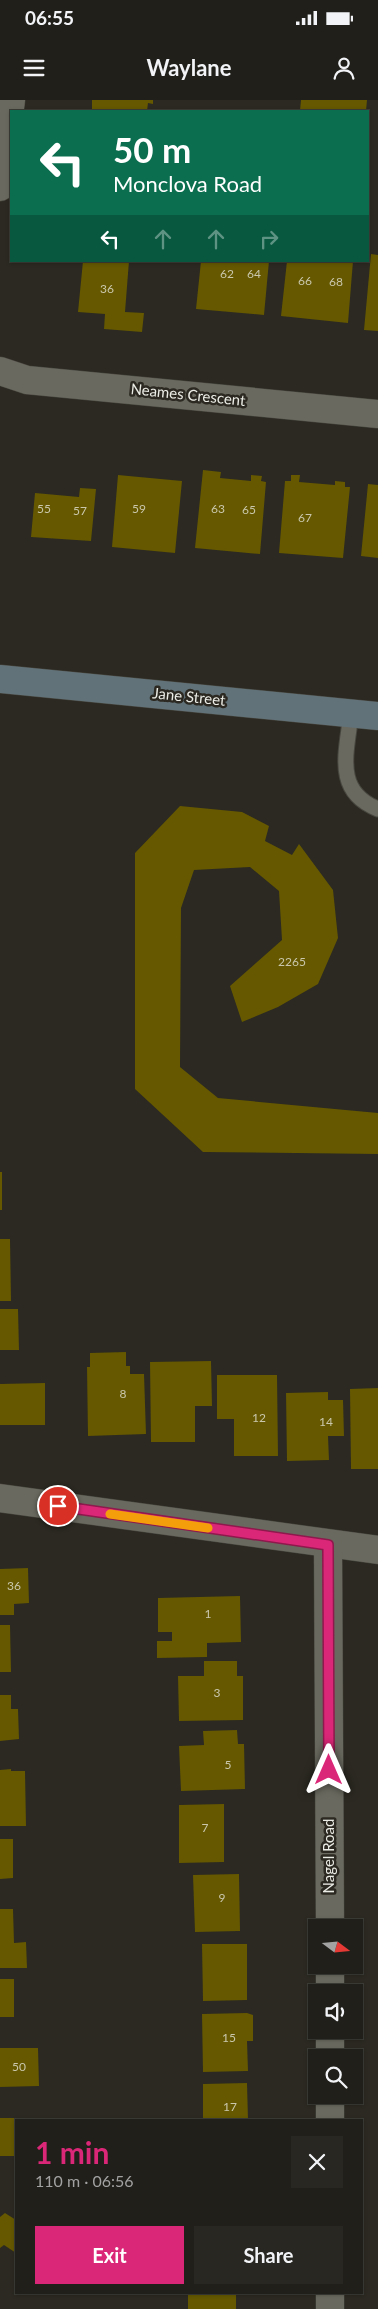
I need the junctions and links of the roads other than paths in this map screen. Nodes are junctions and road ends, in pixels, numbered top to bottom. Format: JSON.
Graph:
{"nodes":[{"id":1,"x":11,"y":100,"type":"edge"},
{"id":2,"x":0,"y":187,"type":"edge"},
{"id":3,"x":0,"y":372,"type":"edge"},
{"id":4,"x":378,"y":414,"type":"edge"},
{"id":5,"x":0,"y":678,"type":"edge"},
{"id":6,"x":351,"y":714,"type":"junction"},
{"id":7,"x":378,"y":716,"type":"edge"},
{"id":8,"x":378,"y":809,"type":"edge"},
{"id":9,"x":0,"y":1498,"type":"edge"},
{"id":10,"x":328,"y":1545,"type":"junction"},
{"id":11,"x":378,"y":1550,"type":"edge"},
{"id":12,"x":330,"y":1919,"type":"edge"},
{"id":13,"x":330,"y":2104,"type":"edge"},
{"id":14,"x":330,"y":2119,"type":"edge"},
{"id":15,"x":330,"y":2294,"type":"edge"},
{"id":16,"x":330,"y":2309,"type":"edge"}],
"edges":[{"from":1,"to":2,"type":"street"},
{"from":3,"to":4,"type":"street","name":"Neames Crescent"},
{"from":5,"to":6,"type":"main road","name":"Jane Street"},
{"from":6,"to":7,"type":"main road","name":"Jane Street"},
{"from":6,"to":8,"type":"lane"},
{"from":9,"to":10,"type":"street"},
{"from":10,"to":11,"type":"street"},
{"from":10,"to":12,"type":"street","name":"Nagel Road"},
{"from":13,"to":14,"type":"street"},
{"from":15,"to":16,"type":"street"}]}
